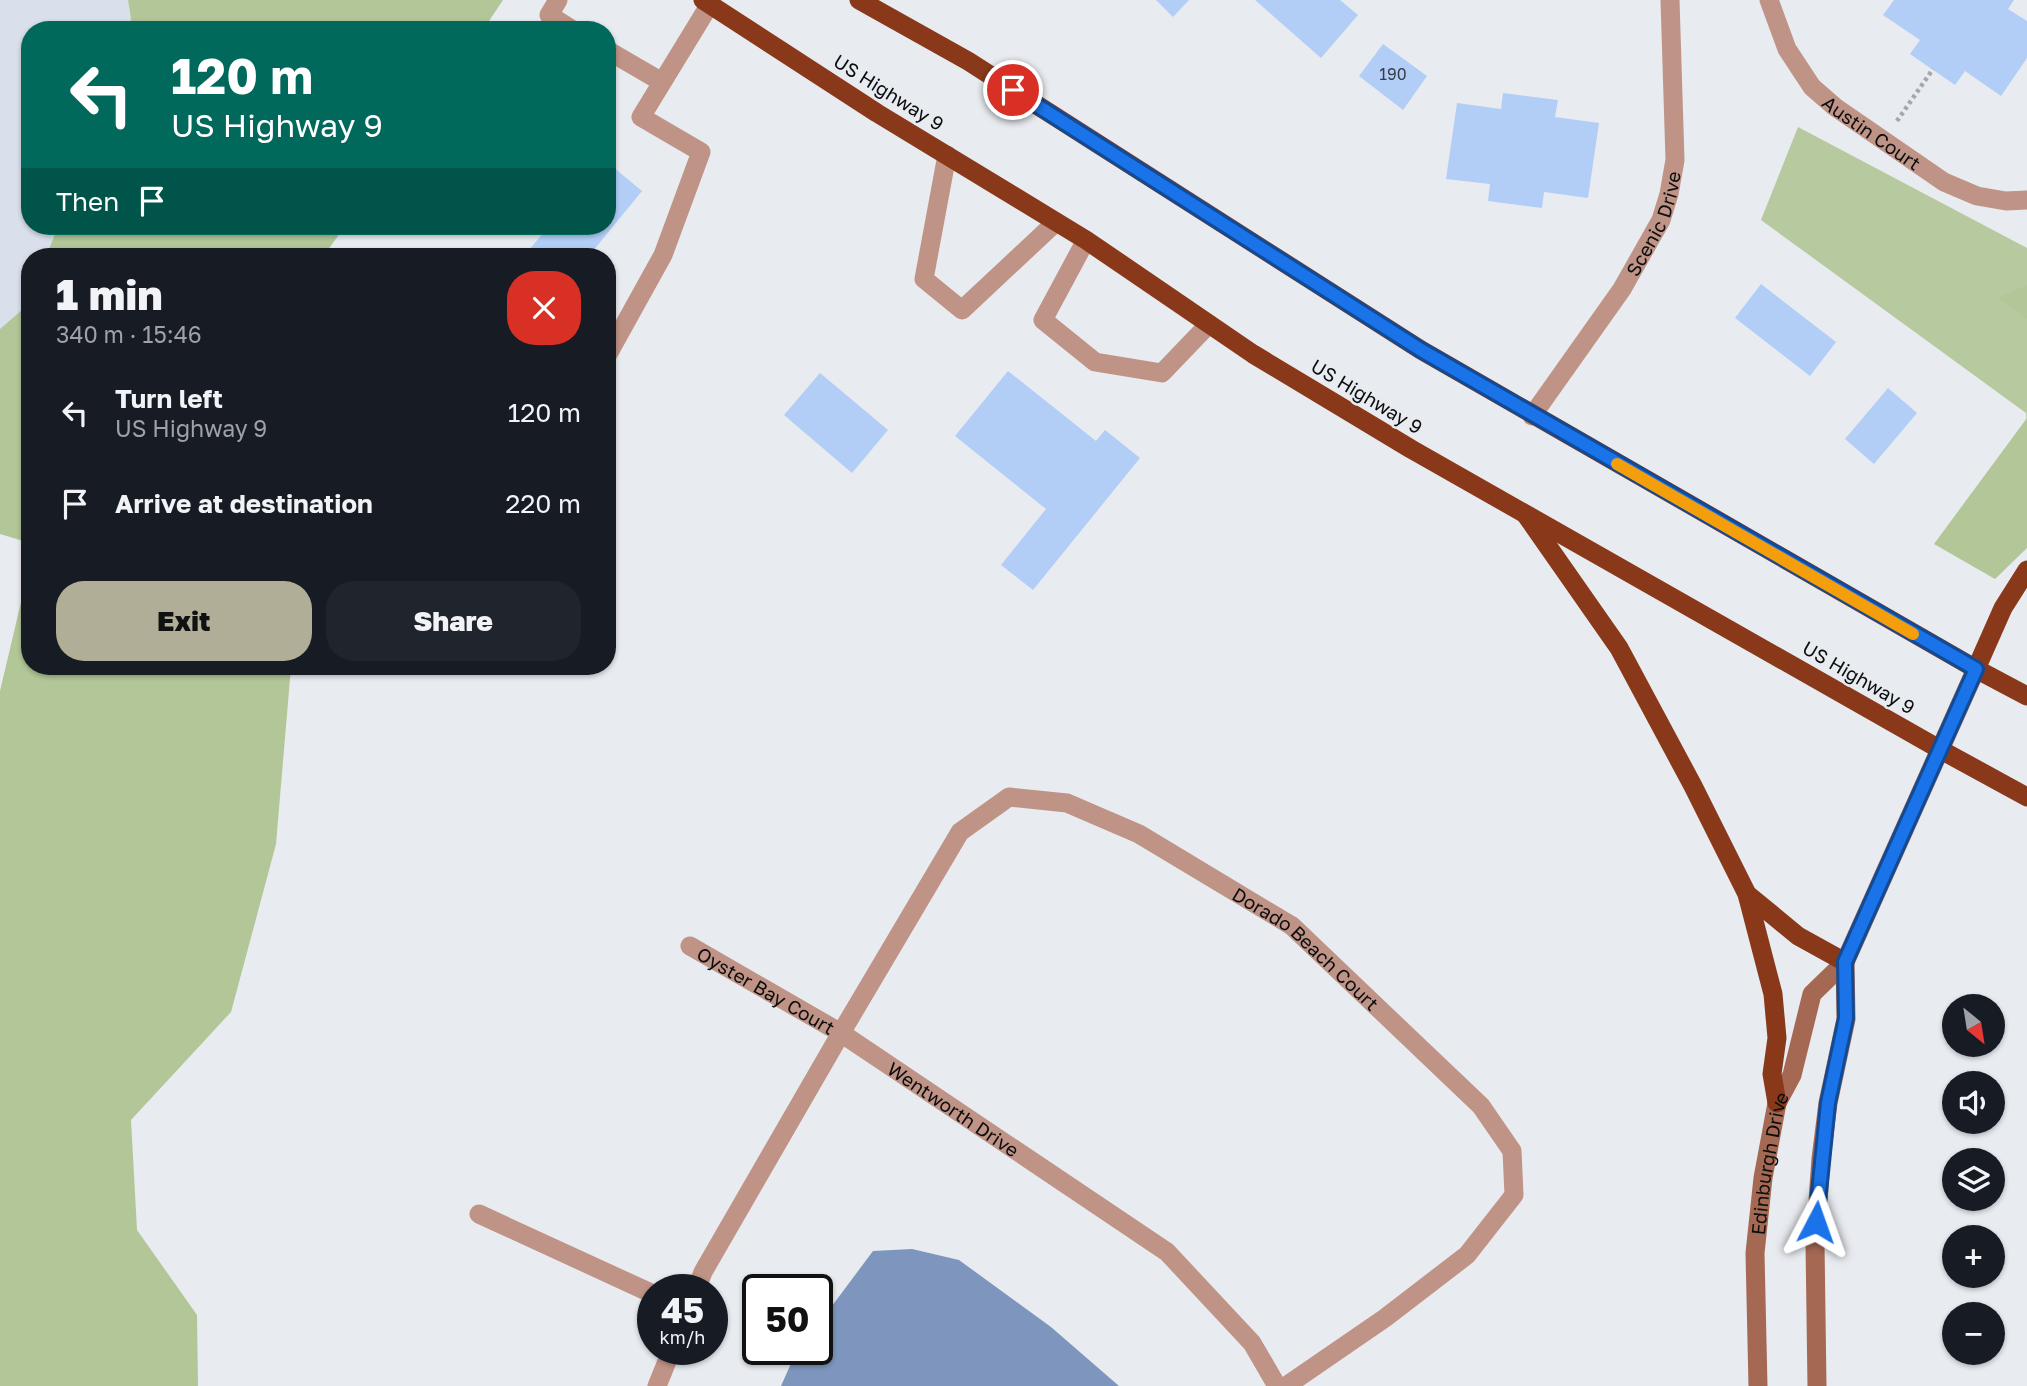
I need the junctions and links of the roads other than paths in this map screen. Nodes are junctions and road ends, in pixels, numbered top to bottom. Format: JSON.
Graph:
{"nodes":[{"id":1,"x":558,"y":0,"type":"edge"},
{"id":2,"x":859,"y":0,"type":"edge"},
{"id":3,"x":1670,"y":0,"type":"edge"},
{"id":4,"x":1769,"y":0,"type":"edge"},
{"id":5,"x":707,"y":2,"type":"edge"},
{"id":6,"x":559,"y":21,"type":"edge"},
{"id":7,"x":616,"y":55,"type":"edge"},
{"id":8,"x":662,"y":82,"type":"junction"},
{"id":9,"x":947,"y":155,"type":"junction"},
{"id":10,"x":2027,"y":200,"type":"edge"},
{"id":11,"x":1056,"y":222,"type":"junction"},
{"id":12,"x":1086,"y":240,"type":"junction"},
{"id":13,"x":1209,"y":324,"type":"junction"},
{"id":14,"x":616,"y":340,"type":"edge"},
{"id":15,"x":1532,"y":416,"type":"junction"},
{"id":16,"x":1523,"y":511,"type":"junction"},
{"id":17,"x":2027,"y":570,"type":"edge"},
{"id":18,"x":1976,"y":669,"type":"junction"},
{"id":19,"x":2027,"y":696,"type":"edge"},
{"id":20,"x":1941,"y":750,"type":"junction"},
{"id":21,"x":2027,"y":797,"type":"edge"},
{"id":22,"x":1747,"y":894,"type":"junction"},
{"id":23,"x":690,"y":946,"type":"dead end"},
{"id":24,"x":1845,"y":962,"type":"junction"},
{"id":25,"x":841,"y":1033,"type":"junction"},
{"id":26,"x":1777,"y":1103,"type":"junction"},
{"id":27,"x":479,"y":1214,"type":"dead end"},
{"id":28,"x":703,"y":1274,"type":"edge"},
{"id":29,"x":637,"y":1287,"type":"edge"},
{"id":30,"x":666,"y":1365,"type":"edge"},
{"id":31,"x":657,"y":1386,"type":"edge"},
{"id":32,"x":1277,"y":1386,"type":"edge"},
{"id":33,"x":1286,"y":1386,"type":"edge"},
{"id":34,"x":1758,"y":1386,"type":"edge"},
{"id":35,"x":1817,"y":1386,"type":"edge"}],
"edges":[{"from":1,"to":6,"type":"street"},
{"from":2,"to":15,"type":"highway"},
{"from":3,"to":15,"type":"street","name":"Scenic Drive"},
{"from":4,"to":10,"type":"street","name":"Austin Court"},
{"from":5,"to":8,"type":"street"},
{"from":5,"to":9,"type":"highway","name":"US Highway 9"},
{"from":7,"to":8,"type":"street"},
{"from":8,"to":14,"type":"street"},
{"from":9,"to":11,"type":"highway","name":"US Highway 9"},
{"from":9,"to":11,"type":"street"},
{"from":11,"to":12,"type":"highway","name":"US Highway 9"},
{"from":12,"to":13,"type":"highway","name":"US Highway 9"},
{"from":12,"to":13,"type":"street"},
{"from":13,"to":16,"type":"highway","name":"US Highway 9"},
{"from":15,"to":18,"type":"highway"},
{"from":16,"to":20,"type":"highway","name":"US Highway 9"},
{"from":16,"to":22,"type":"highway"},
{"from":17,"to":18,"type":"highway"},
{"from":18,"to":19,"type":"highway"},
{"from":18,"to":20,"type":"main road","name":"Edinburgh Drive"},
{"from":20,"to":21,"type":"highway","name":"US Highway 9"},
{"from":20,"to":24,"type":"main road","name":"Edinburgh Drive"},
{"from":22,"to":24,"type":"highway"},
{"from":22,"to":26,"type":"highway"},
{"from":23,"to":25,"type":"street","name":"Oyster Bay Court"},
{"from":24,"to":26,"type":"main road","name":"Edinburgh Drive"},
{"from":24,"to":35,"type":"main road","name":"Edinburgh Drive"},
{"from":25,"to":28,"type":"street"},
{"from":25,"to":32,"type":"street","name":"Wentworth Drive"},
{"from":25,"to":33,"type":"street","name":"Dorado Beach Court"},
{"from":26,"to":34,"type":"main road","name":"Edinburgh Drive"},
{"from":27,"to":29,"type":"street"},
{"from":30,"to":31,"type":"street"}]}
